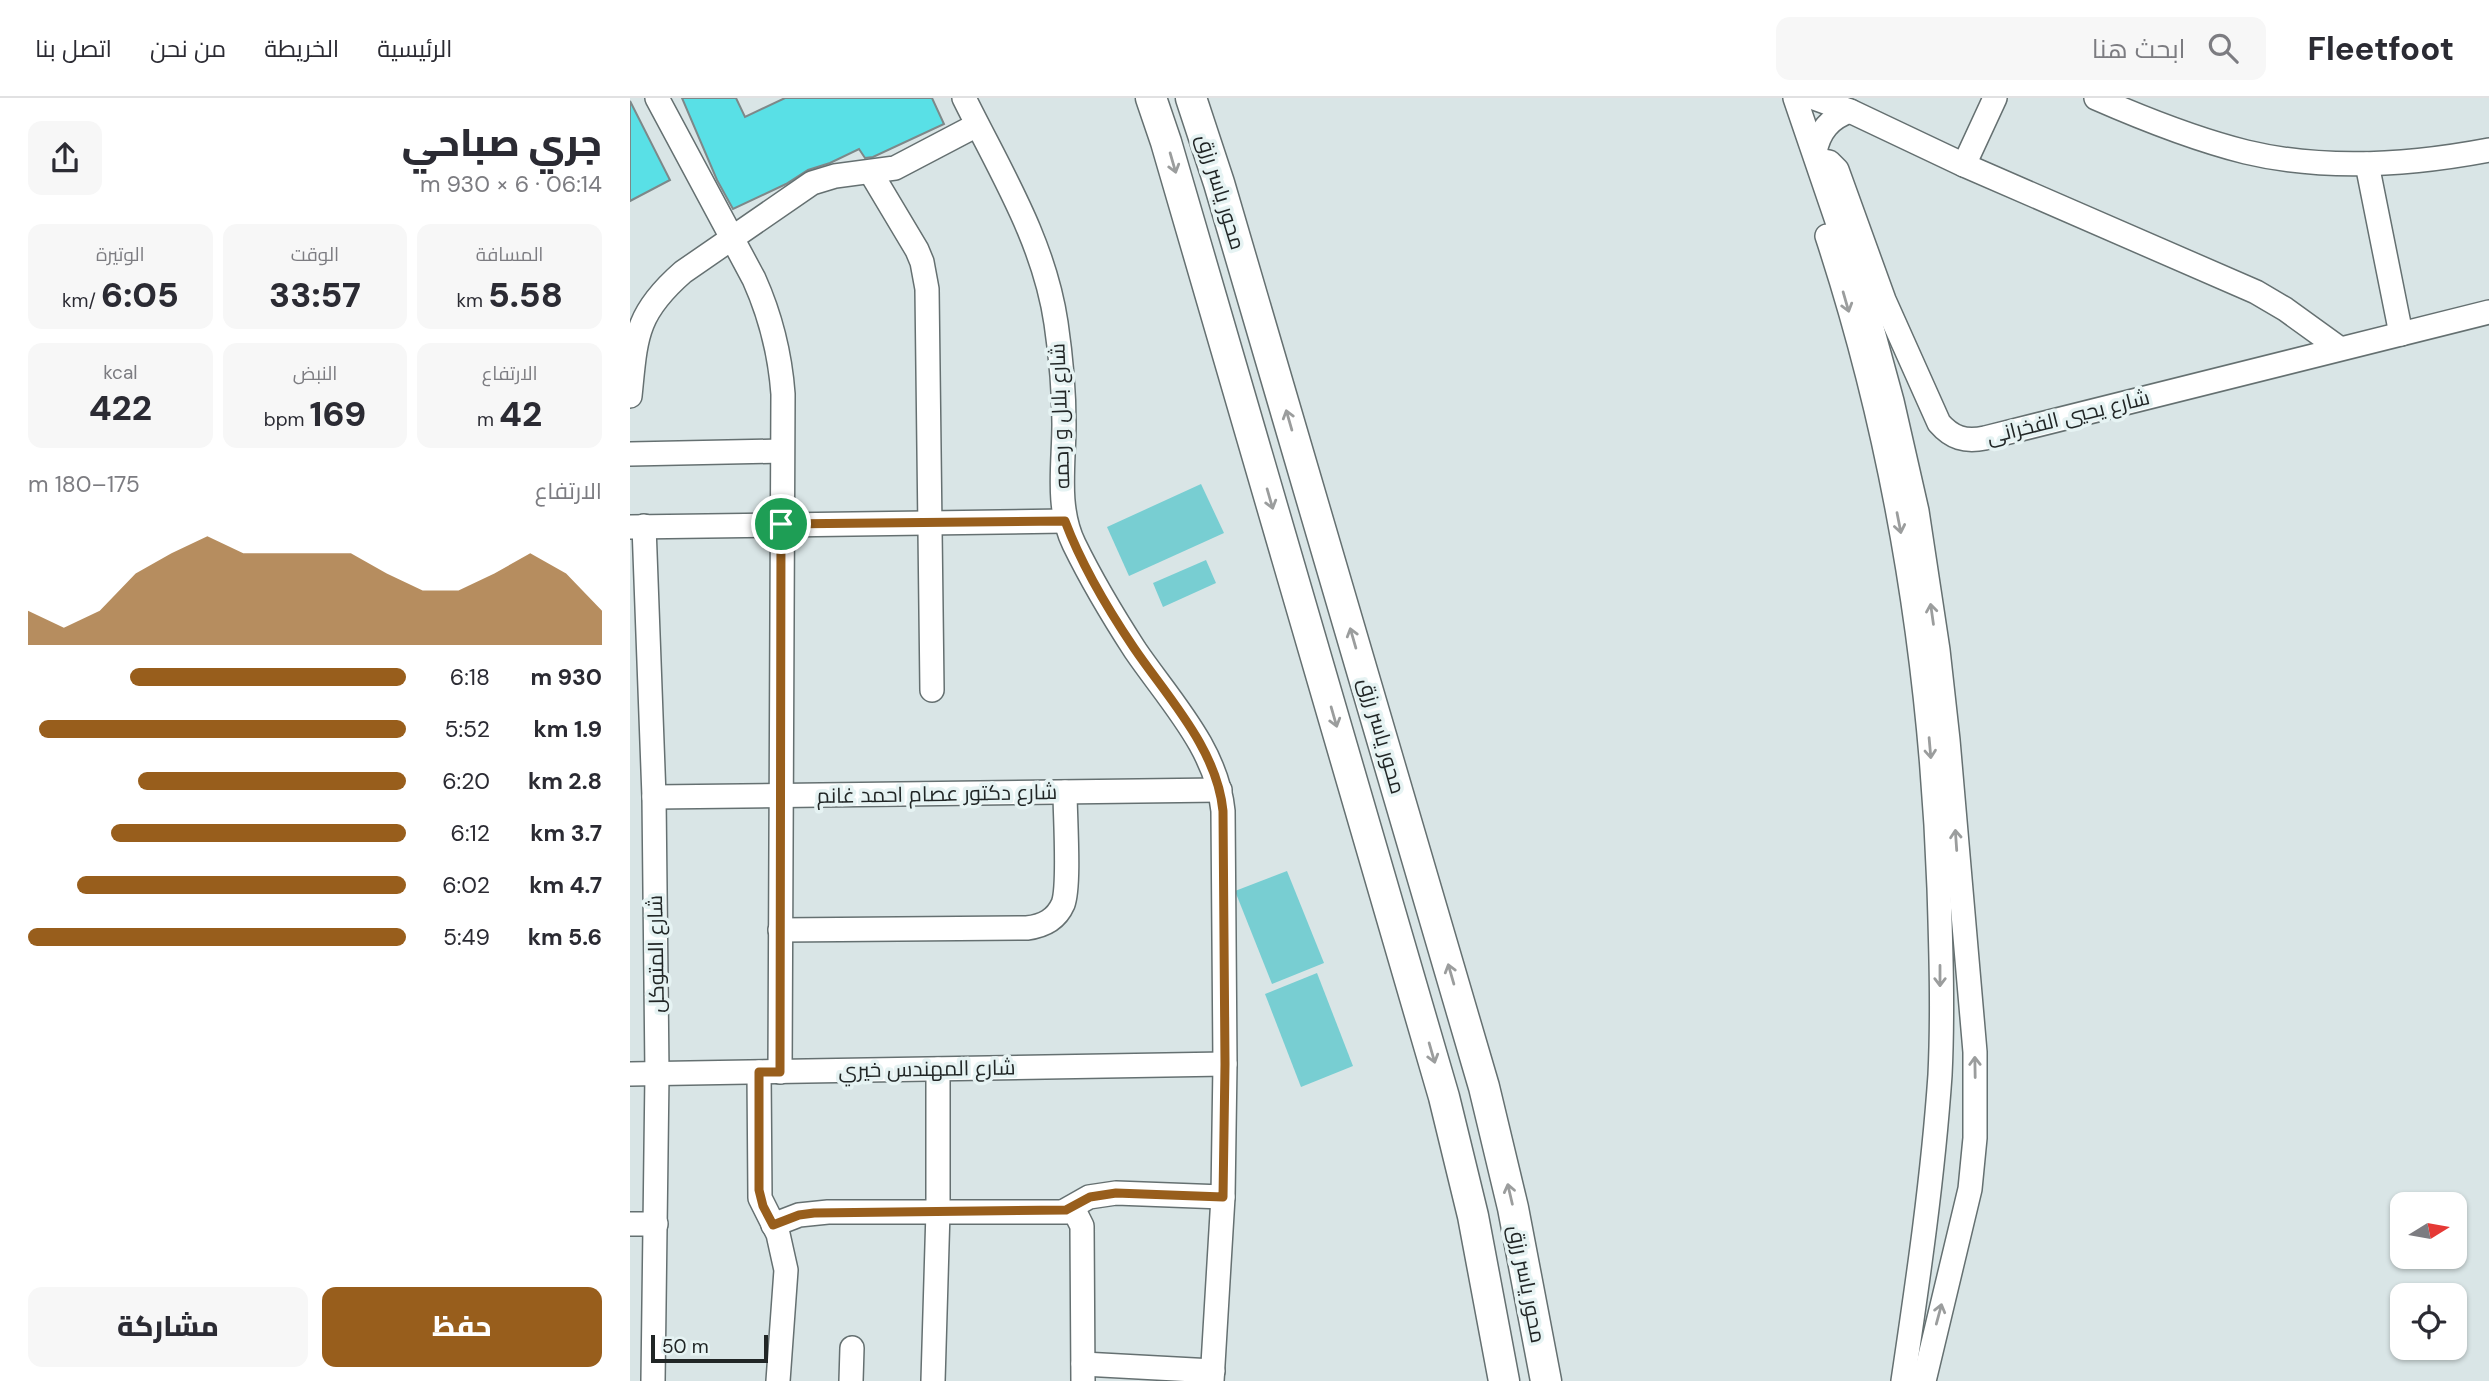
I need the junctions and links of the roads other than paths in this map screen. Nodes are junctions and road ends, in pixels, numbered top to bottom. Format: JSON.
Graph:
{"nodes":[{"id":1,"x":657,"y":98,"type":"edge"},
{"id":2,"x":964,"y":98,"type":"edge"},
{"id":3,"x":1151,"y":98,"type":"edge"},
{"id":4,"x":1191,"y":98,"type":"edge"},
{"id":5,"x":1778,"y":98,"type":"edge"},
{"id":6,"x":1795,"y":98,"type":"edge"},
{"id":7,"x":1814,"y":98,"type":"edge"},
{"id":8,"x":1996,"y":98,"type":"edge"},
{"id":9,"x":2095,"y":98,"type":"edge"},
{"id":10,"x":1850,"y":111,"type":"junction"},
{"id":11,"x":977,"y":125,"type":"junction"},
{"id":12,"x":2489,"y":150,"type":"edge"},
{"id":13,"x":1816,"y":156,"type":"junction"},
{"id":14,"x":2367,"y":164,"type":"junction"},
{"id":15,"x":1964,"y":165,"type":"junction"},
{"id":16,"x":872,"y":173,"type":"junction"},
{"id":17,"x":732,"y":238,"type":"junction"},
{"id":18,"x":1875,"y":303,"type":"junction"},
{"id":19,"x":2489,"y":313,"type":"edge"},
{"id":20,"x":2401,"y":334,"type":"junction"},
{"id":21,"x":2340,"y":348,"type":"junction"},
{"id":22,"x":630,"y":396,"type":"edge"},
{"id":23,"x":782,"y":451,"type":"junction"},
{"id":24,"x":630,"y":454,"type":"edge"},
{"id":25,"x":1065,"y":521,"type":"junction"},
{"id":26,"x":930,"y":522,"type":"junction"},
{"id":27,"x":781,"y":524,"type":"junction"},
{"id":28,"x":637,"y":526,"type":"edge"},
{"id":29,"x":932,"y":690,"type":"dead end"},
{"id":30,"x":1220,"y":790,"type":"junction"},
{"id":31,"x":1065,"y":792,"type":"junction"},
{"id":32,"x":780,"y":796,"type":"junction"},
{"id":33,"x":654,"y":797,"type":"junction"},
{"id":34,"x":780,"y":930,"type":"junction"},
{"id":35,"x":1225,"y":1064,"type":"junction"},
{"id":36,"x":938,"y":1069,"type":"junction"},
{"id":37,"x":769,"y":1072,"type":"junction"},
{"id":38,"x":630,"y":1074,"type":"edge"},
{"id":39,"x":657,"y":1074,"type":"junction"},
{"id":40,"x":1940,"y":1074,"type":"junction"},
{"id":41,"x":1975,"y":1114,"type":"junction"},
{"id":42,"x":1223,"y":1197,"type":"junction"},
{"id":43,"x":1066,"y":1210,"type":"junction"},
{"id":44,"x":938,"y":1211,"type":"junction"},
{"id":45,"x":630,"y":1224,"type":"edge"},
{"id":46,"x":656,"y":1224,"type":"junction"},
{"id":47,"x":773,"y":1225,"type":"junction"},
{"id":48,"x":852,"y":1348,"type":"dead end"},
{"id":49,"x":1083,"y":1372,"type":"edge"},
{"id":50,"x":1213,"y":1376,"type":"edge"},
{"id":51,"x":653,"y":1381,"type":"edge"},
{"id":52,"x":778,"y":1381,"type":"edge"},
{"id":53,"x":851,"y":1381,"type":"edge"},
{"id":54,"x":933,"y":1381,"type":"edge"},
{"id":55,"x":1504,"y":1381,"type":"edge"},
{"id":56,"x":1546,"y":1381,"type":"edge"},
{"id":57,"x":1903,"y":1381,"type":"edge"},
{"id":58,"x":1924,"y":1381,"type":"edge"}],
"edges":[{"from":1,"to":17,"type":"street"},
{"from":2,"to":11,"type":"street","name":"شارع بلال و رحمه"},
{"from":3,"to":55,"type":"main road","name":"محور ياسر رزق","one_way":true},
{"from":56,"to":4,"type":"main road","name":"محور ياسر رزق","one_way":true},
{"from":5,"to":40,"type":"street","one_way":true},
{"from":6,"to":13,"type":"street"},
{"from":7,"to":10,"type":"street"},
{"from":8,"to":15,"type":"street"},
{"from":9,"to":14,"type":"street"},
{"from":10,"to":13,"type":"street"},
{"from":10,"to":15,"type":"street"},
{"from":11,"to":16,"type":"street"},
{"from":11,"to":25,"type":"street","name":"شارع بلال و رحمه"},
{"from":12,"to":14,"type":"street"},
{"from":13,"to":18,"type":"street","name":"شارع يحيي الفخرانى"},
{"from":14,"to":20,"type":"street"},
{"from":15,"to":21,"type":"street"},
{"from":16,"to":17,"type":"street"},
{"from":16,"to":26,"type":"street"},
{"from":17,"to":22,"type":"street"},
{"from":17,"to":23,"type":"street"},
{"from":18,"to":21,"type":"street","name":"شارع يحيي الفخرانى"},
{"from":41,"to":18,"type":"street","one_way":true},
{"from":19,"to":20,"type":"street","name":"شارع يحيي الفخرانى"},
{"from":20,"to":21,"type":"street","name":"شارع يحيي الفخرانى"},
{"from":23,"to":24,"type":"street"},
{"from":23,"to":27,"type":"street"},
{"from":25,"to":26,"type":"street"},
{"from":25,"to":30,"type":"street","name":"شارع بلال و رحمه"},
{"from":26,"to":27,"type":"street"},
{"from":26,"to":29,"type":"street"},
{"from":27,"to":28,"type":"street"},
{"from":27,"to":32,"type":"street"},
{"from":28,"to":33,"type":"street","name":"شارع المتوكل"},
{"from":30,"to":31,"type":"street","name":"شارع دكتور عصام احمد غانم"},
{"from":30,"to":35,"type":"street","name":"شارع بلال و رحمه"},
{"from":31,"to":32,"type":"street","name":"شارع دكتور عصام احمد غانم"},
{"from":31,"to":34,"type":"street"},
{"from":32,"to":33,"type":"street","name":"شارع دكتور عصام احمد غانم"},
{"from":32,"to":34,"type":"street"},
{"from":33,"to":39,"type":"street","name":"شارع المتوكل"},
{"from":34,"to":37,"type":"street"},
{"from":35,"to":36,"type":"street","name":"شارع المهندس خيري"},
{"from":35,"to":42,"type":"street","name":"شارع بلال و رحمه"},
{"from":36,"to":37,"type":"street","name":"شارع المهندس خيري"},
{"from":36,"to":44,"type":"street"},
{"from":37,"to":39,"type":"street","name":"شارع المهندس خيري"},
{"from":37,"to":47,"type":"street"},
{"from":38,"to":39,"type":"street","name":"شارع المهندس خيري"},
{"from":39,"to":46,"type":"street","name":"شارع المتوكل"},
{"from":40,"to":41,"type":"street"},
{"from":40,"to":57,"type":"street"},
{"from":58,"to":41,"type":"street","one_way":true},
{"from":42,"to":43,"type":"street"},
{"from":42,"to":50,"type":"street","name":"شارع بلال و رحمه"},
{"from":43,"to":44,"type":"street"},
{"from":43,"to":49,"type":"street"},
{"from":44,"to":47,"type":"street"},
{"from":44,"to":54,"type":"street"},
{"from":45,"to":46,"type":"street"},
{"from":46,"to":51,"type":"street","name":"شارع المتوكل"},
{"from":47,"to":52,"type":"street"},
{"from":48,"to":53,"type":"street"},
{"from":49,"to":50,"type":"street"}]}
